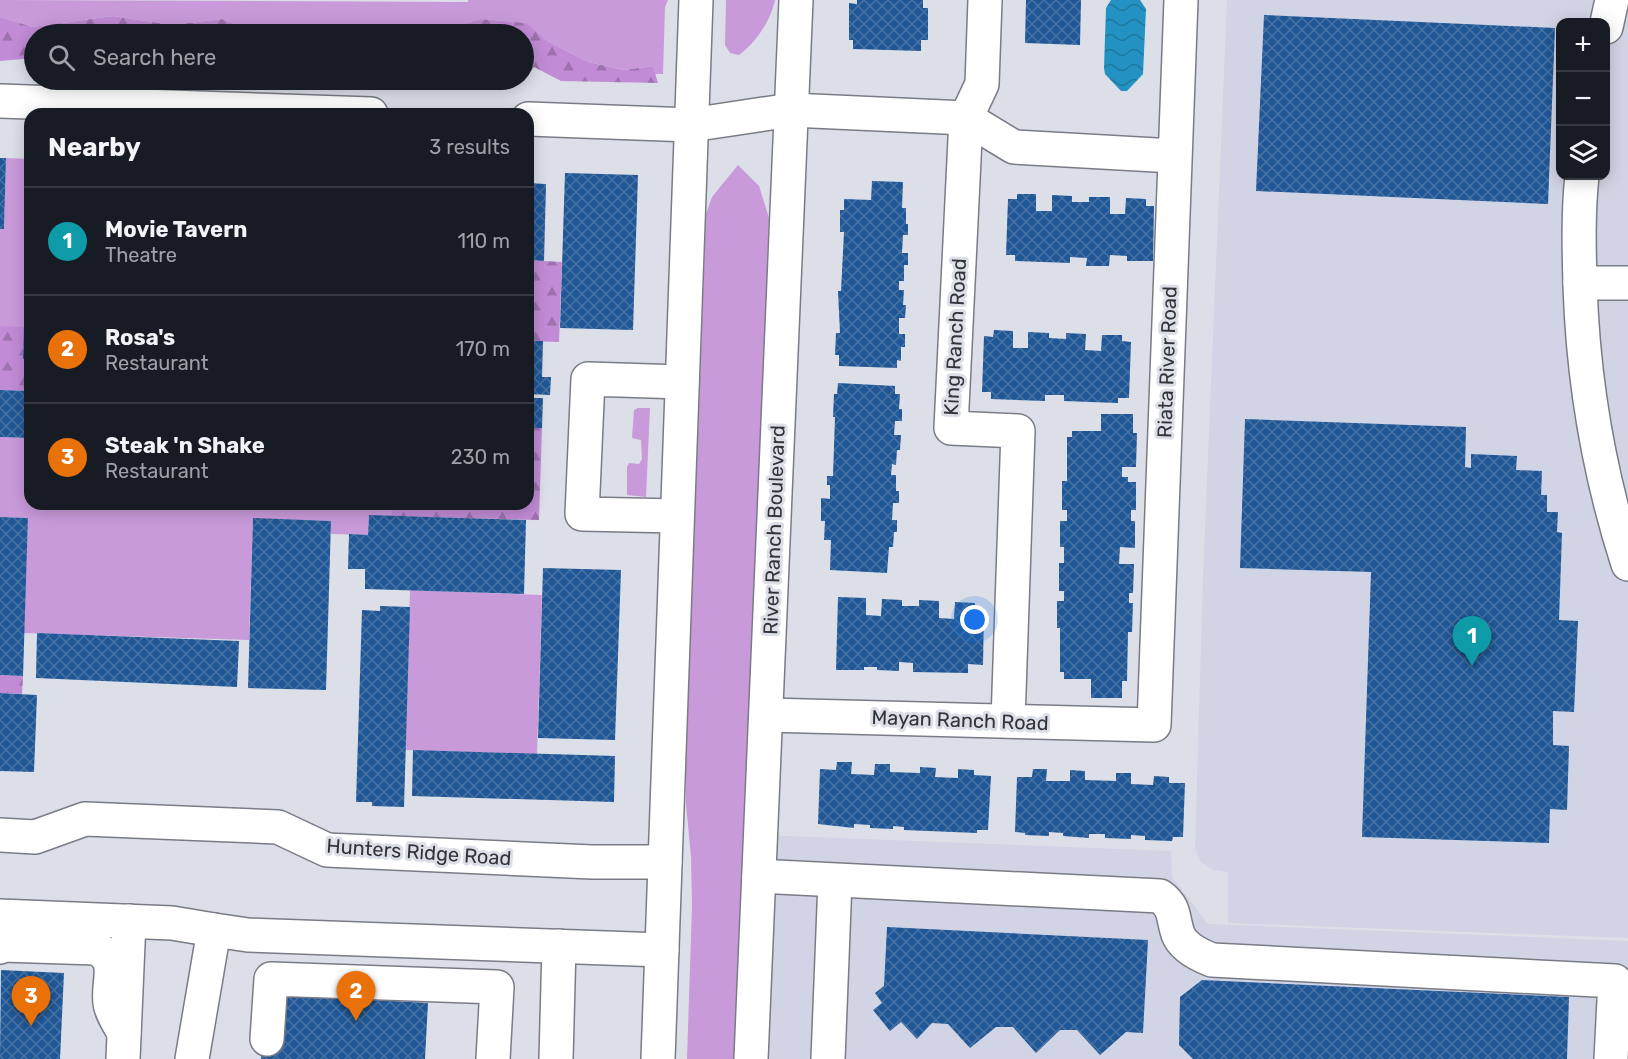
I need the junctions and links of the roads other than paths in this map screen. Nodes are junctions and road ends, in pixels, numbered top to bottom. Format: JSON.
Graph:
{"nodes":[{"id":1,"x":696,"y":0,"type":"edge"},
{"id":2,"x":796,"y":0,"type":"edge"},
{"id":3,"x":985,"y":0,"type":"edge"},
{"id":4,"x":1181,"y":0,"type":"edge"},
{"id":5,"x":1612,"y":0,"type":"edge"},
{"id":6,"x":1607,"y":18,"type":"edge"},
{"id":7,"x":0,"y":101,"type":"edge"},
{"id":8,"x":200,"y":108,"type":"edge"},
{"id":9,"x":791,"y":110,"type":"junction"},
{"id":10,"x":966,"y":118,"type":"junction"},
{"id":11,"x":534,"y":119,"type":"edge"},
{"id":12,"x":691,"y":125,"type":"junction"},
{"id":13,"x":1174,"y":156,"type":"junction"},
{"id":14,"x":1582,"y":180,"type":"edge"},
{"id":15,"x":1580,"y":283,"type":"junction"},
{"id":16,"x":1628,"y":283,"type":"edge"},
{"id":17,"x":682,"y":382,"type":"junction"},
{"id":18,"x":677,"y":516,"type":"junction"},
{"id":19,"x":1628,"y":564,"type":"edge"},
{"id":20,"x":766,"y":715,"type":"junction"},
{"id":21,"x":1008,"y":721,"type":"junction"},
{"id":22,"x":1154,"y":725,"type":"joint"},
{"id":23,"x":0,"y":835,"type":"edge"},
{"id":24,"x":665,"y":862,"type":"junction"},
{"id":25,"x":759,"y":876,"type":"junction"},
{"id":26,"x":835,"y":880,"type":"junction"},
{"id":27,"x":0,"y":915,"type":"edge"},
{"id":28,"x":129,"y":921,"type":"junction"},
{"id":29,"x":214,"y":930,"type":"junction"},
{"id":30,"x":248,"y":935,"type":"junction"},
{"id":31,"x":499,"y":944,"type":"junction"},
{"id":32,"x":559,"y":946,"type":"junction"},
{"id":33,"x":0,"y":947,"type":"edge"},
{"id":34,"x":662,"y":950,"type":"junction"},
{"id":35,"x":271,"y":979,"type":"junction"},
{"id":36,"x":496,"y":987,"type":"junction"},
{"id":37,"x":267,"y":1039,"type":"dead end"},
{"id":38,"x":123,"y":1046,"type":"edge"},
{"id":39,"x":192,"y":1059,"type":"edge"},
{"id":40,"x":493,"y":1059,"type":"edge"},
{"id":41,"x":556,"y":1059,"type":"edge"},
{"id":42,"x":658,"y":1059,"type":"edge"},
{"id":43,"x":751,"y":1059,"type":"edge"},
{"id":44,"x":828,"y":1059,"type":"edge"},
{"id":45,"x":1611,"y":1059,"type":"edge"}],
"edges":[{"from":1,"to":12,"type":"street"},
{"from":2,"to":9,"type":"street","name":"River Ranch Boulevard"},
{"from":3,"to":10,"type":"street","name":"King Ranch Road"},
{"from":4,"to":13,"type":"street","name":"Riata River Road"},
{"from":5,"to":6,"type":"street"},
{"from":7,"to":8,"type":"street"},
{"from":9,"to":10,"type":"street"},
{"from":9,"to":12,"type":"street"},
{"from":9,"to":20,"type":"street","name":"River Ranch Boulevard"},
{"from":10,"to":13,"type":"street"},
{"from":10,"to":21,"type":"street","name":"King Ranch Road"},
{"from":11,"to":12,"type":"street"},
{"from":12,"to":17,"type":"street"},
{"from":13,"to":22,"type":"street","name":"Riata River Road"},
{"from":14,"to":15,"type":"street"},
{"from":15,"to":16,"type":"street"},
{"from":15,"to":19,"type":"street"},
{"from":17,"to":18,"type":"street"},
{"from":17,"to":18,"type":"street"},
{"from":18,"to":24,"type":"street"},
{"from":20,"to":21,"type":"street","name":"Mayan Ranch Road"},
{"from":20,"to":25,"type":"street","name":"River Ranch Boulevard"},
{"from":21,"to":22,"type":"street","name":"Mayan Ranch Road"},
{"from":23,"to":24,"type":"street","name":"Hunters Ridge Road"},
{"from":24,"to":34,"type":"street"},
{"from":25,"to":26,"type":"street"},
{"from":25,"to":43,"type":"street","name":"River Ranch Boulevard"},
{"from":26,"to":44,"type":"street"},
{"from":26,"to":45,"type":"street"},
{"from":27,"to":28,"type":"street"},
{"from":28,"to":29,"type":"street"},
{"from":28,"to":38,"type":"street"},
{"from":29,"to":30,"type":"street"},
{"from":29,"to":39,"type":"street"},
{"from":30,"to":31,"type":"street"},
{"from":30,"to":35,"type":"street"},
{"from":31,"to":32,"type":"street"},
{"from":31,"to":36,"type":"street"},
{"from":32,"to":34,"type":"street"},
{"from":32,"to":41,"type":"street"},
{"from":33,"to":38,"type":"street"},
{"from":34,"to":42,"type":"street"},
{"from":35,"to":36,"type":"street"},
{"from":35,"to":37,"type":"street"},
{"from":36,"to":40,"type":"street"}]}
